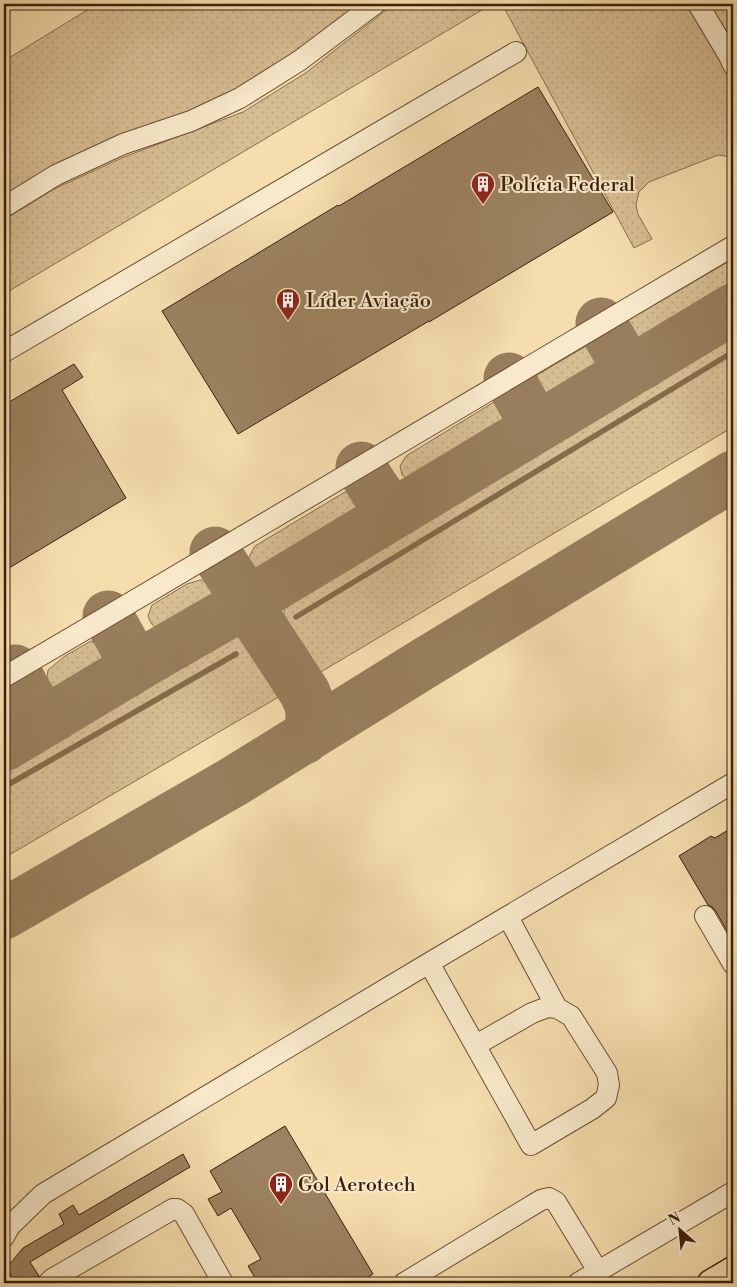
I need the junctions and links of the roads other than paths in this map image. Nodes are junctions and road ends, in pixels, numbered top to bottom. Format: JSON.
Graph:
{"nodes":[{"id":1,"x":375,"y":4,"type":"edge"},
{"id":2,"x":698,"y":4,"type":"edge"},
{"id":3,"x":516,"y":52,"type":"dead end"},
{"id":4,"x":733,"y":65,"type":"edge"},
{"id":5,"x":4,"y":207,"type":"edge"},
{"id":6,"x":733,"y":246,"type":"edge"},
{"id":7,"x":4,"y":352,"type":"edge"},
{"id":8,"x":4,"y":677,"type":"edge"},
{"id":9,"x":733,"y":784,"type":"edge"},
{"id":10,"x":705,"y":916,"type":"dead end"},
{"id":11,"x":508,"y":917,"type":"junction"},
{"id":12,"x":429,"y":963,"type":"junction"},
{"id":13,"x":733,"y":964,"type":"edge"},
{"id":14,"x":558,"y":1008,"type":"junction"},
{"id":15,"x":476,"y":1045,"type":"junction"},
{"id":16,"x":733,"y":1192,"type":"edge"},
{"id":17,"x":4,"y":1236,"type":"edge"},
{"id":18,"x":733,"y":1270,"type":"edge"},
{"id":19,"x":598,"y":1271,"type":"junction"},
{"id":20,"x":48,"y":1283,"type":"edge"},
{"id":21,"x":223,"y":1283,"type":"edge"},
{"id":22,"x":404,"y":1283,"type":"edge"},
{"id":23,"x":578,"y":1283,"type":"edge"},
{"id":24,"x":711,"y":1283,"type":"edge"}],
"edges":[{"from":1,"to":5,"type":"street"},
{"from":2,"to":4,"type":"street"},
{"from":3,"to":7,"type":"street"},
{"from":6,"to":8,"type":"street"},
{"from":9,"to":11,"type":"street"},
{"from":10,"to":13,"type":"street"},
{"from":11,"to":12,"type":"street"},
{"from":11,"to":14,"type":"street"},
{"from":12,"to":15,"type":"street"},
{"from":12,"to":17,"type":"street"},
{"from":14,"to":15,"type":"street"},
{"from":14,"to":15,"type":"street"},
{"from":16,"to":19,"type":"street"},
{"from":18,"to":24,"type":"main road"},
{"from":19,"to":22,"type":"street"},
{"from":19,"to":23,"type":"street"},
{"from":20,"to":21,"type":"street"}]}
